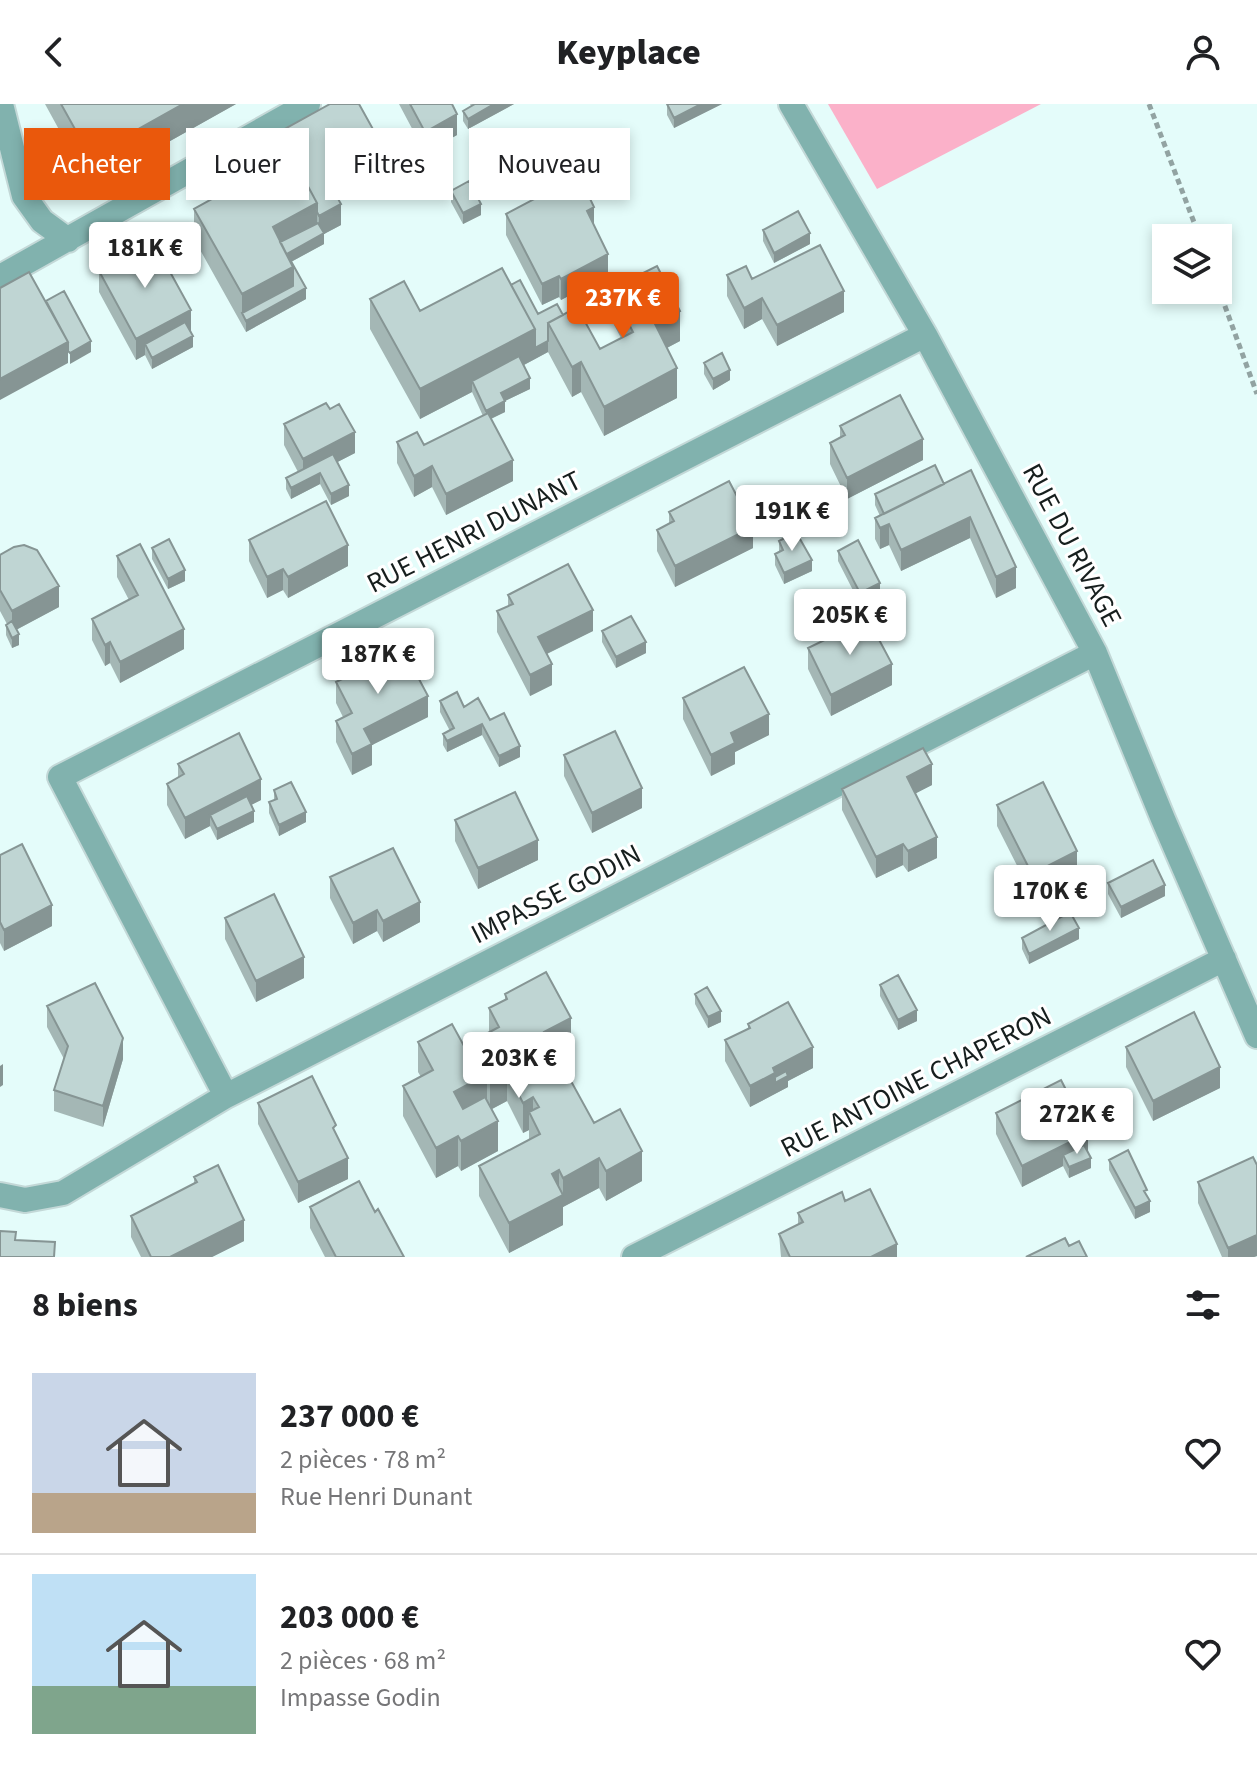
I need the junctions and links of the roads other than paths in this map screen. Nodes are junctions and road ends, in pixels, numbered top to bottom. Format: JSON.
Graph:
{"nodes":[{"id":1,"x":1,"y":104,"type":"edge"},
{"id":2,"x":308,"y":104,"type":"edge"},
{"id":3,"x":791,"y":104,"type":"edge"},
{"id":4,"x":6,"y":161,"type":"edge"},
{"id":5,"x":68,"y":240,"type":"junction"},
{"id":6,"x":0,"y":277,"type":"edge"},
{"id":7,"x":925,"y":335,"type":"junction"},
{"id":8,"x":1095,"y":653,"type":"junction"},
{"id":9,"x":1224,"y":959,"type":"junction"},
{"id":10,"x":1257,"y":1036,"type":"edge"},
{"id":11,"x":226,"y":1096,"type":"junction"},
{"id":12,"x":0,"y":1195,"type":"edge"},
{"id":13,"x":634,"y":1257,"type":"edge"}],
"edges":[{"from":1,"to":4,"type":"street"},
{"from":2,"to":5,"type":"street"},
{"from":3,"to":7,"type":"street","name":"RUE DU RIVAGE"},
{"from":4,"to":5,"type":"street"},
{"from":5,"to":6,"type":"street"},
{"from":7,"to":8,"type":"street","name":"RUE DU RIVAGE"},
{"from":7,"to":11,"type":"street","name":"RUE HENRI DUNANT"},
{"from":8,"to":9,"type":"street","name":"RUE DU RIVAGE"},
{"from":8,"to":11,"type":"street","name":"IMPASSE GODIN"},
{"from":9,"to":10,"type":"street","name":"RUE DU RIVAGE"},
{"from":9,"to":13,"type":"street","name":"RUE ANTOINE CHAPERON"},
{"from":11,"to":12,"type":"street","name":"IMPASSE GODIN"}]}
